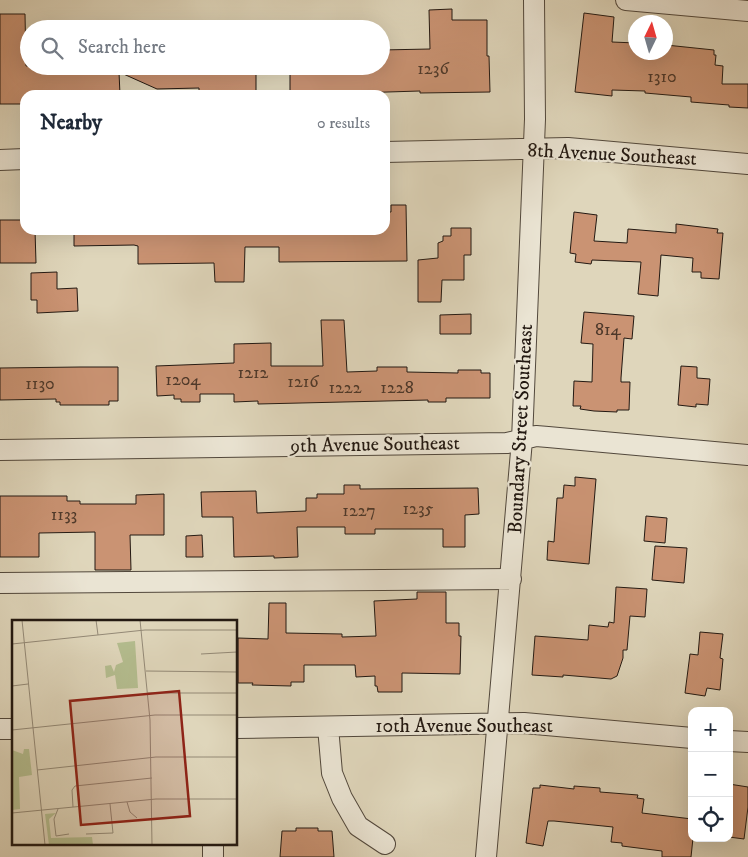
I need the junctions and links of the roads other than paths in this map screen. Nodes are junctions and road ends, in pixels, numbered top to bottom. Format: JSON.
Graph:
{"nodes":[{"id":1,"x":534,"y":0,"type":"edge"},
{"id":2,"x":626,"y":0,"type":"edge"},
{"id":3,"x":748,"y":12,"type":"edge"},
{"id":4,"x":534,"y":149,"type":"junction"},
{"id":5,"x":390,"y":152,"type":"edge"},
{"id":6,"x":20,"y":159,"type":"edge"},
{"id":7,"x":0,"y":160,"type":"edge"},
{"id":8,"x":748,"y":164,"type":"edge"},
{"id":9,"x":522,"y":440,"type":"junction"},
{"id":10,"x":0,"y":450,"type":"edge"},
{"id":11,"x":748,"y":455,"type":"edge"},
{"id":12,"x":512,"y":578,"type":"junction"},
{"id":13,"x":0,"y":584,"type":"edge"},
{"id":14,"x":497,"y":724,"type":"junction"},
{"id":15,"x":328,"y":727,"type":"junction"},
{"id":16,"x":238,"y":728,"type":"edge"},
{"id":17,"x":688,"y":738,"type":"edge"},
{"id":18,"x":733,"y":741,"type":"edge"},
{"id":19,"x":748,"y":742,"type":"edge"},
{"id":20,"x":213,"y":844,"type":"edge"},
{"id":21,"x":386,"y":844,"type":"dead end"},
{"id":22,"x":213,"y":857,"type":"edge"},
{"id":23,"x":486,"y":857,"type":"edge"}],
"edges":[{"from":1,"to":4,"type":"street","name":"Boundary Street Southeast"},
{"from":2,"to":3,"type":"street"},
{"from":4,"to":5,"type":"street","name":"8th Avenue Southeast"},
{"from":4,"to":8,"type":"street","name":"8th Avenue Southeast"},
{"from":4,"to":9,"type":"street","name":"Boundary Street Southeast"},
{"from":6,"to":7,"type":"street"},
{"from":9,"to":10,"type":"street","name":"9th Avenue Southeast"},
{"from":9,"to":11,"type":"street","name":"9th Avenue Southeast"},
{"from":9,"to":12,"type":"street","name":"Boundary Street Southeast"},
{"from":12,"to":13,"type":"street"},
{"from":12,"to":14,"type":"street","name":"Boundary Street Southeast"},
{"from":14,"to":15,"type":"street","name":"10th Avenue Southeast"},
{"from":14,"to":17,"type":"street","name":"10th Avenue Southeast"},
{"from":14,"to":23,"type":"street","name":"Boundary Street Southeast"},
{"from":15,"to":16,"type":"street","name":"10th Avenue Southeast"},
{"from":15,"to":21,"type":"street"},
{"from":18,"to":19,"type":"street"},
{"from":20,"to":22,"type":"street"}]}
